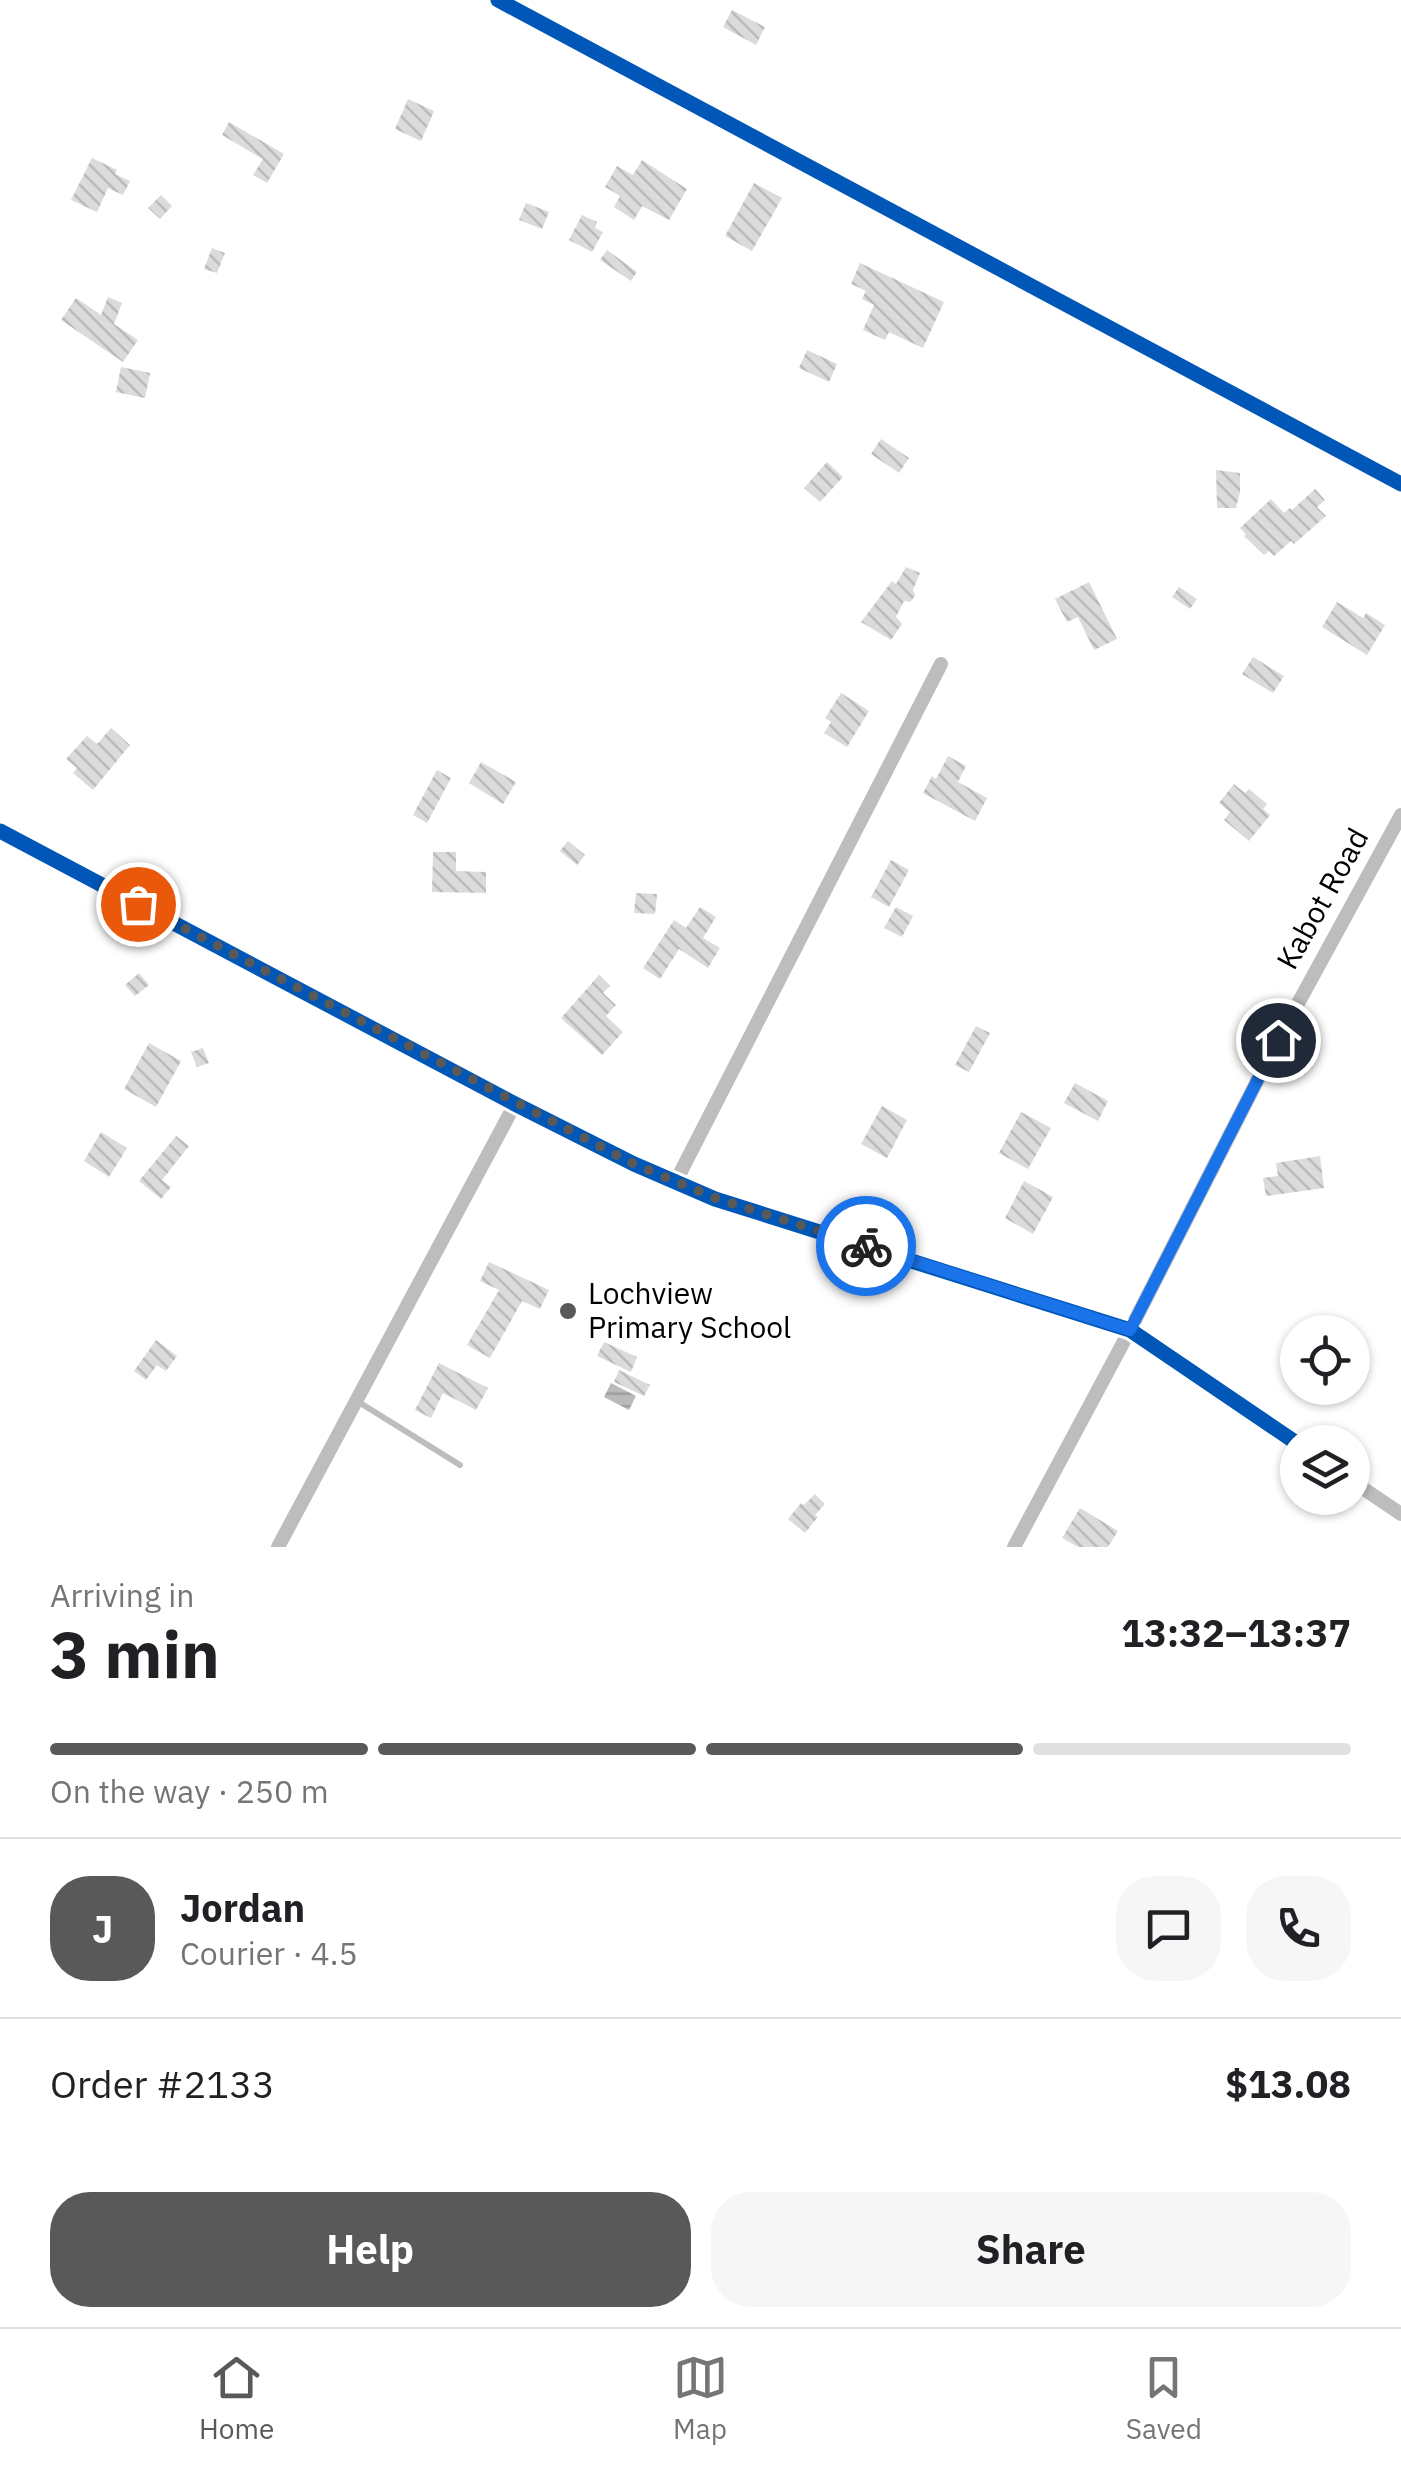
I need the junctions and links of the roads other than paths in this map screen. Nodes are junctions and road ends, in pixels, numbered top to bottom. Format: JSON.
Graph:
{"nodes":[{"id":1,"x":498,"y":0,"type":"edge"},
{"id":2,"x":1401,"y":484,"type":"edge"},
{"id":3,"x":941,"y":664,"type":"dead end"},
{"id":4,"x":1401,"y":815,"type":"edge"},
{"id":5,"x":0,"y":831,"type":"edge"},
{"id":6,"x":515,"y":1104,"type":"junction"},
{"id":7,"x":675,"y":1183,"type":"junction"},
{"id":8,"x":1130,"y":1330,"type":"junction"},
{"id":9,"x":356,"y":1401,"type":"junction"},
{"id":10,"x":1280,"y":1432,"type":"edge"},
{"id":11,"x":460,"y":1464,"type":"dead end"},
{"id":12,"x":1370,"y":1493,"type":"edge"},
{"id":13,"x":1401,"y":1514,"type":"edge"},
{"id":14,"x":278,"y":1547,"type":"edge"},
{"id":15,"x":1014,"y":1547,"type":"edge"}],
"edges":[{"from":1,"to":2,"type":"street"},
{"from":3,"to":7,"type":"street"},
{"from":4,"to":8,"type":"street","name":"Kabot Road"},
{"from":5,"to":6,"type":"street"},
{"from":6,"to":7,"type":"street"},
{"from":6,"to":9,"type":"street"},
{"from":7,"to":8,"type":"street"},
{"from":8,"to":10,"type":"street"},
{"from":8,"to":15,"type":"street","name":"Kabot Road"},
{"from":9,"to":11,"type":"lane"},
{"from":9,"to":14,"type":"street"},
{"from":12,"to":13,"type":"street"}]}
